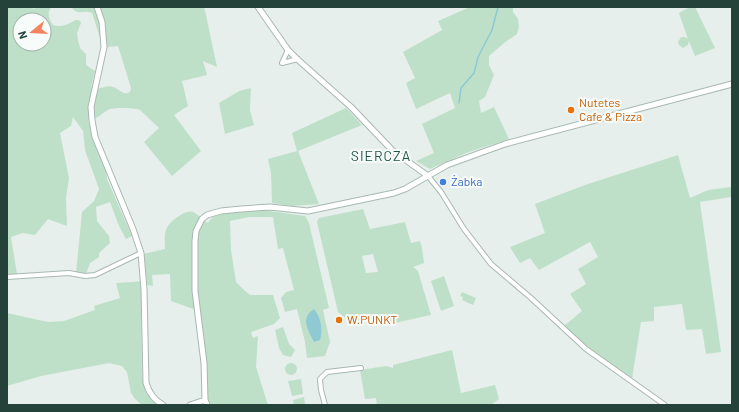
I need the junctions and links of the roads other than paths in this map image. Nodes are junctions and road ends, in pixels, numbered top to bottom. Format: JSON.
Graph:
{"nodes":[{"id":1,"x":97,"y":7,"type":"edge"},
{"id":2,"x":258,"y":7,"type":"edge"},
{"id":3,"x":288,"y":50,"type":"junction"},
{"id":4,"x":298,"y":59,"type":"junction"},
{"id":5,"x":732,"y":84,"type":"edge"},
{"id":6,"x":428,"y":176,"type":"junction"},
{"id":7,"x":141,"y":253,"type":"junction"},
{"id":8,"x":7,"y":277,"type":"edge"},
{"id":9,"x":361,"y":368,"type":"dead end"},
{"id":10,"x":206,"y":402,"type":"edge"},
{"id":11,"x":163,"y":405,"type":"edge"},
{"id":12,"x":190,"y":405,"type":"edge"},
{"id":13,"x":325,"y":405,"type":"edge"},
{"id":14,"x":665,"y":405,"type":"edge"}],
"edges":[{"from":1,"to":7,"type":"street"},
{"from":2,"to":3,"type":"street"},
{"from":3,"to":4,"type":"street"},
{"from":3,"to":4,"type":"street"},
{"from":4,"to":6,"type":"street"},
{"from":5,"to":6,"type":"street"},
{"from":6,"to":10,"type":"street"},
{"from":6,"to":14,"type":"street"},
{"from":7,"to":8,"type":"street"},
{"from":7,"to":11,"type":"street"},
{"from":9,"to":13,"type":"street"},
{"from":10,"to":12,"type":"street"}]}
